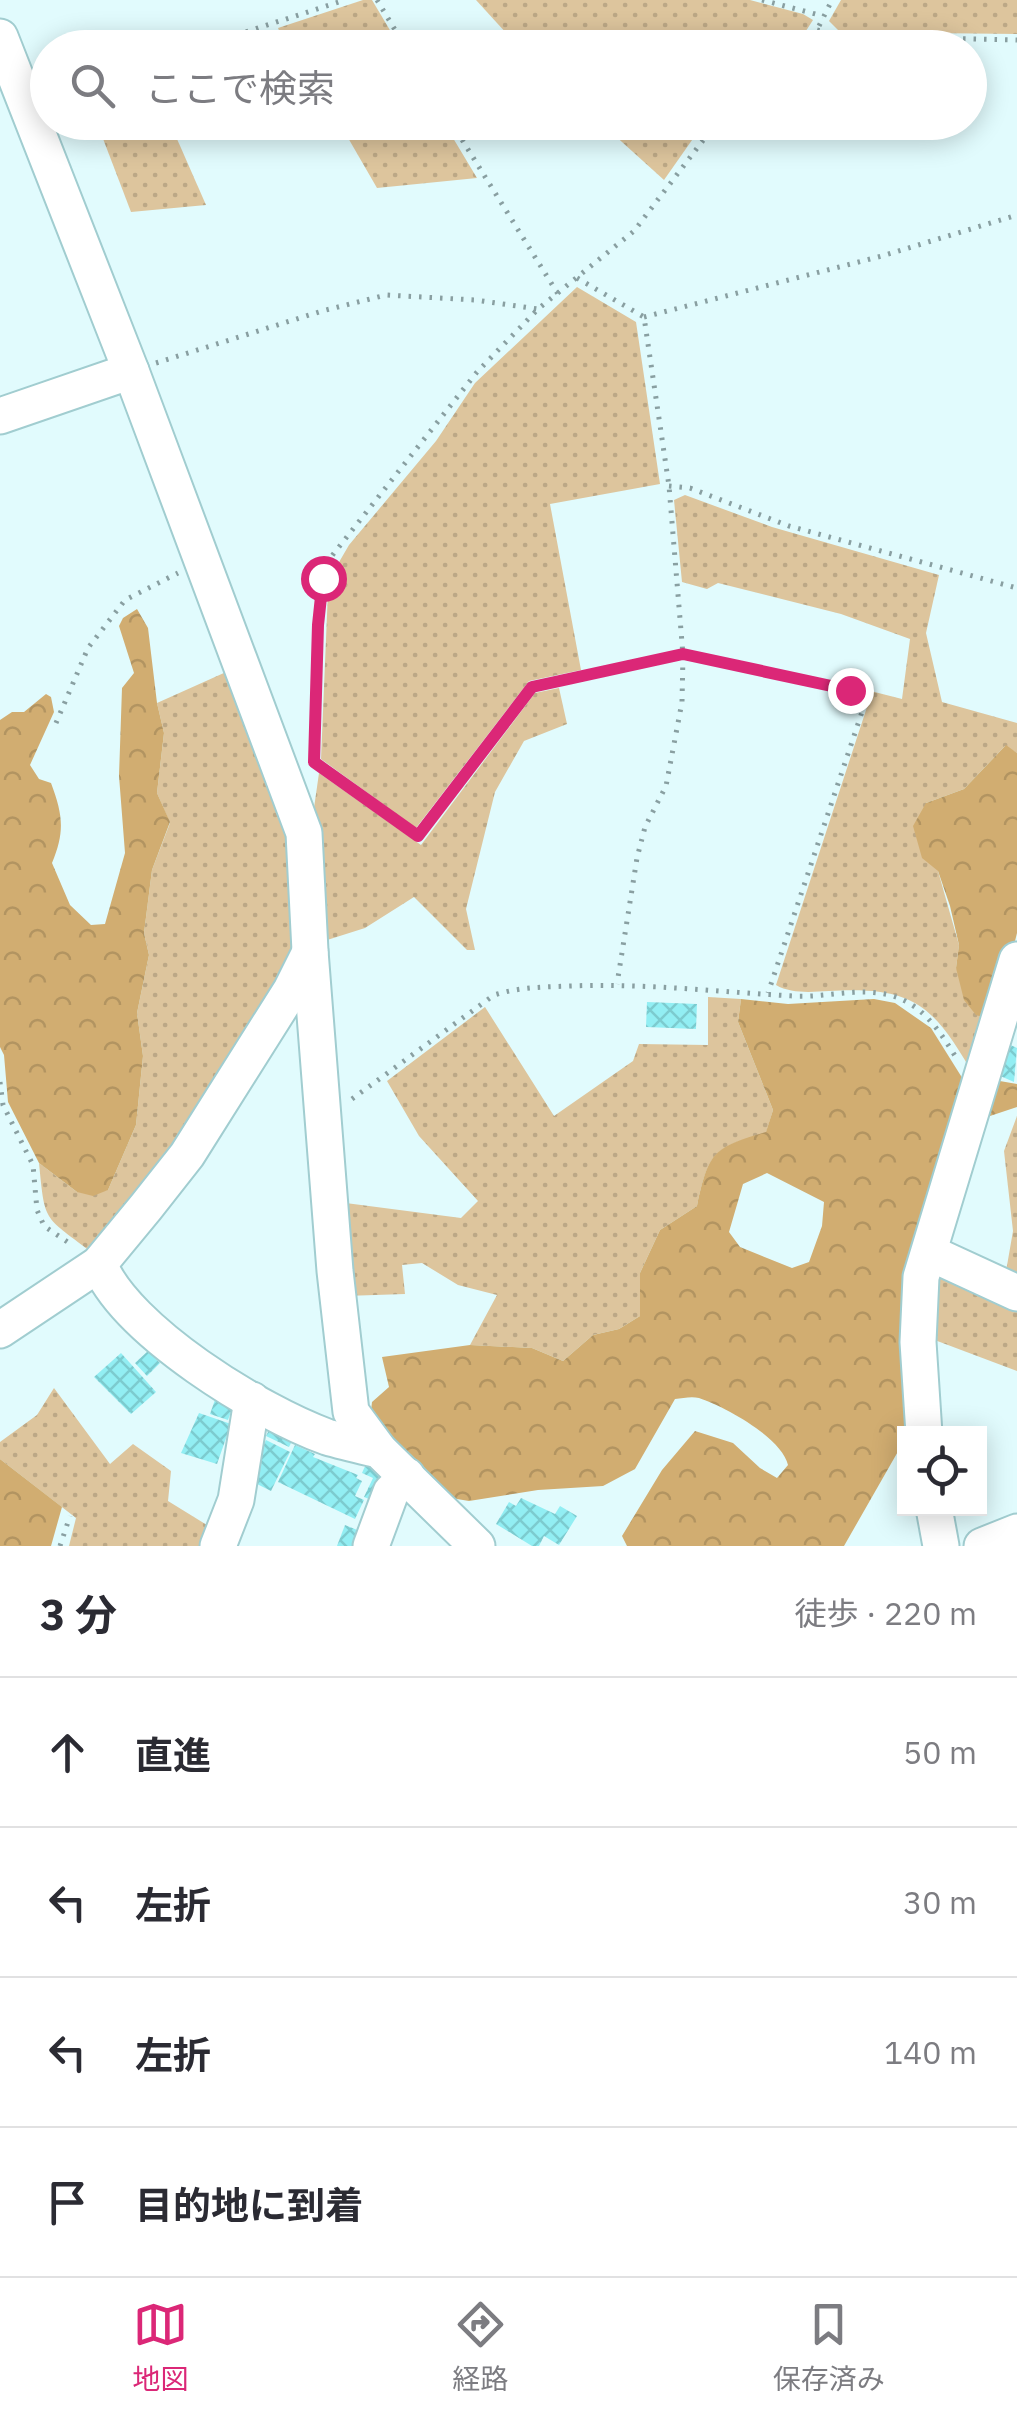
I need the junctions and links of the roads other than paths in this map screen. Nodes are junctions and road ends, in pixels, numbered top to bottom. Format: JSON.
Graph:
{"nodes":[{"id":1,"x":0,"y":37,"type":"edge"},
{"id":2,"x":30,"y":113,"type":"edge"},
{"id":3,"x":40,"y":140,"type":"edge"},
{"id":4,"x":131,"y":371,"type":"junction"},
{"id":5,"x":0,"y":416,"type":"edge"},
{"id":6,"x":310,"y":951,"type":"junction"},
{"id":7,"x":1017,"y":960,"type":"edge"},
{"id":8,"x":930,"y":1253,"type":"junction"},
{"id":9,"x":99,"y":1264,"type":"junction"},
{"id":10,"x":1017,"y":1293,"type":"edge"},
{"id":11,"x":0,"y":1330,"type":"edge"},
{"id":12,"x":252,"y":1400,"type":"junction"},
{"id":13,"x":924,"y":1426,"type":"edge"},
{"id":14,"x":380,"y":1450,"type":"junction"},
{"id":15,"x":407,"y":1476,"type":"junction"},
{"id":16,"x":935,"y":1516,"type":"edge"},
{"id":17,"x":1017,"y":1532,"type":"edge"},
{"id":18,"x":218,"y":1546,"type":"edge"},
{"id":19,"x":371,"y":1546,"type":"edge"},
{"id":20,"x":477,"y":1546,"type":"edge"},
{"id":21,"x":940,"y":1546,"type":"edge"},
{"id":22,"x":982,"y":1546,"type":"edge"}],
"edges":[{"from":1,"to":2,"type":"street"},
{"from":3,"to":4,"type":"street"},
{"from":4,"to":5,"type":"street"},
{"from":4,"to":6,"type":"street"},
{"from":6,"to":9,"type":"street"},
{"from":6,"to":14,"type":"street"},
{"from":7,"to":8,"type":"street"},
{"from":8,"to":10,"type":"street"},
{"from":8,"to":13,"type":"street"},
{"from":9,"to":11,"type":"street"},
{"from":9,"to":12,"type":"street"},
{"from":12,"to":14,"type":"street"},
{"from":12,"to":18,"type":"street"},
{"from":14,"to":15,"type":"street"},
{"from":15,"to":19,"type":"street"},
{"from":15,"to":20,"type":"street"},
{"from":16,"to":21,"type":"street"},
{"from":17,"to":22,"type":"street"}]}
